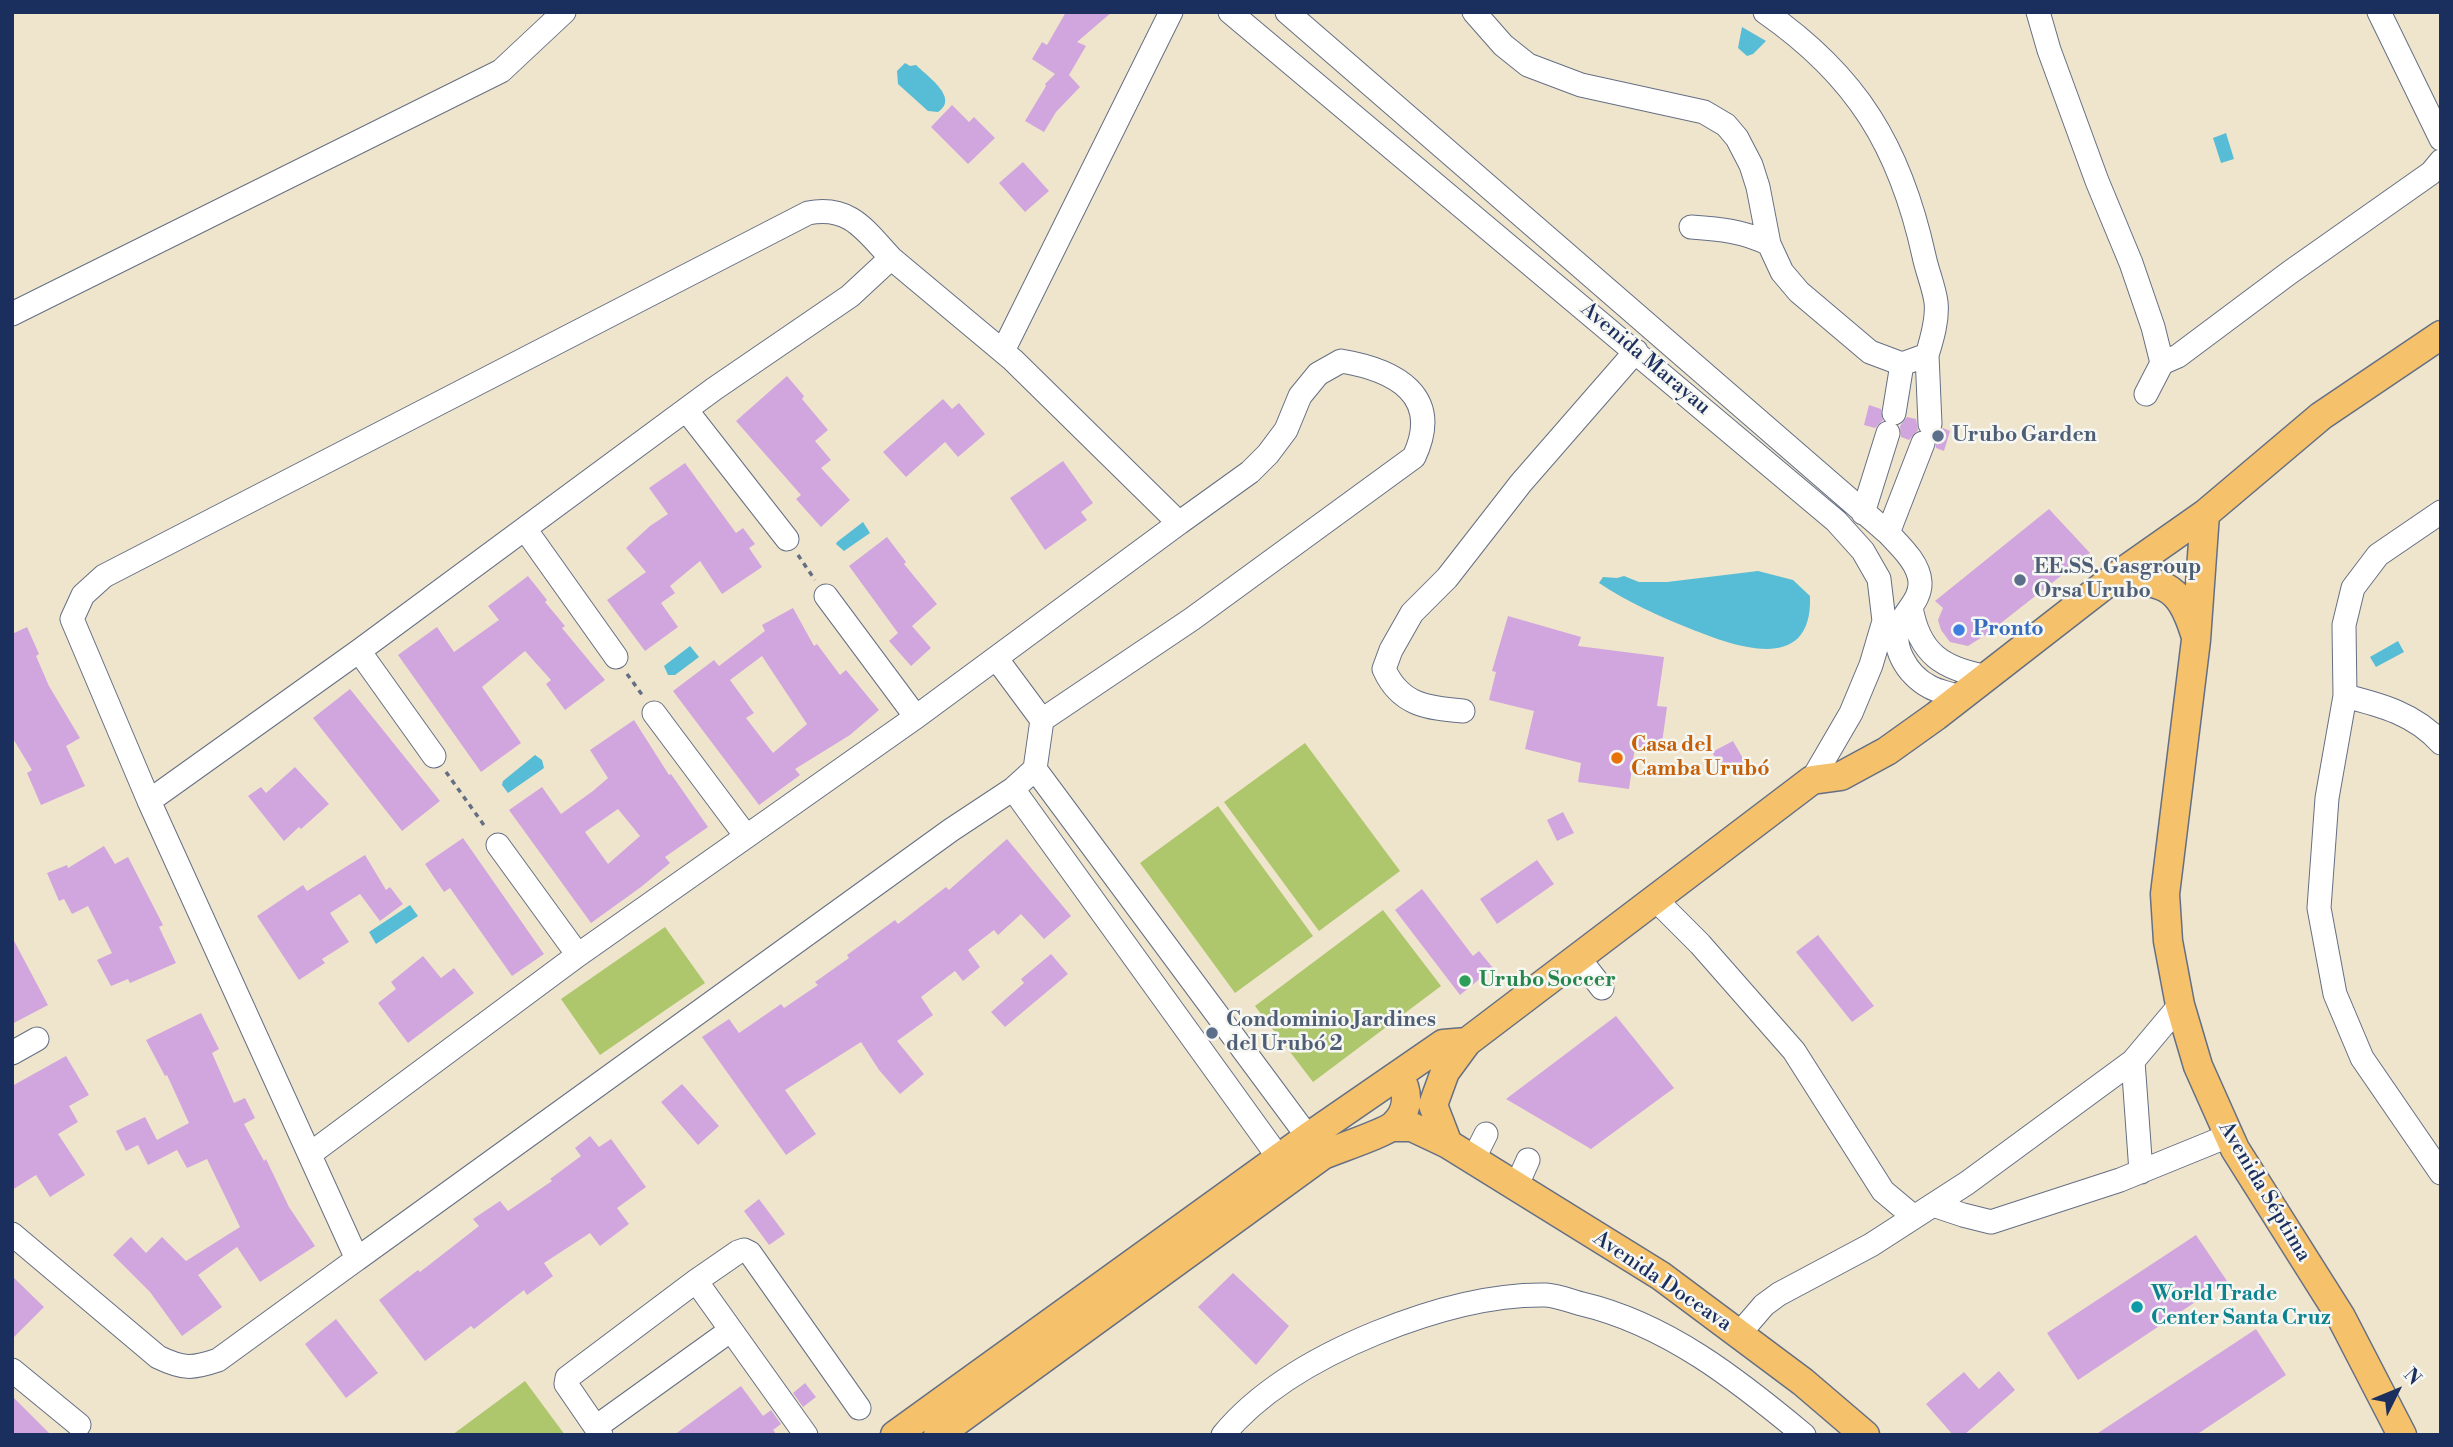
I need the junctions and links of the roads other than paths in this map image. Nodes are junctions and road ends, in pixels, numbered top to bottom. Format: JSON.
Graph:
{"nodes":[{"id":1,"x":564,"y":12,"type":"edge"},
{"id":2,"x":1171,"y":12,"type":"edge"},
{"id":3,"x":1230,"y":12,"type":"edge"},
{"id":4,"x":1287,"y":12,"type":"edge"},
{"id":5,"x":1474,"y":12,"type":"edge"},
{"id":6,"x":1765,"y":12,"type":"edge"},
{"id":7,"x":2038,"y":12,"type":"edge"},
{"id":8,"x":2379,"y":12,"type":"edge"},
{"id":9,"x":2441,"y":139,"type":"edge"},
{"id":10,"x":2441,"y":161,"type":"edge"},
{"id":11,"x":1691,"y":227,"type":"dead end"},
{"id":12,"x":1769,"y":244,"type":"junction"},
{"id":13,"x":891,"y":258,"type":"junction"},
{"id":14,"x":12,"y":314,"type":"edge"},
{"id":15,"x":2441,"y":335,"type":"edge"},
{"id":16,"x":1003,"y":351,"type":"junction"},
{"id":17,"x":1636,"y":351,"type":"junction"},
{"id":18,"x":1927,"y":355,"type":"junction"},
{"id":19,"x":2162,"y":363,"type":"junction"},
{"id":20,"x":1902,"y":364,"type":"junction"},
{"id":21,"x":2146,"y":394,"type":"dead end"},
{"id":22,"x":687,"y":411,"type":"junction"},
{"id":23,"x":2441,"y":512,"type":"edge"},
{"id":24,"x":1863,"y":513,"type":"junction"},
{"id":25,"x":2205,"y":514,"type":"junction"},
{"id":26,"x":1179,"y":523,"type":"junction"},
{"id":27,"x":525,"y":529,"type":"junction"},
{"id":28,"x":1888,"y":533,"type":"junction"},
{"id":29,"x":787,"y":539,"type":"road end"},
{"id":30,"x":2111,"y":580,"type":"junction"},
{"id":31,"x":826,"y":596,"type":"road end"},
{"id":32,"x":1911,"y":607,"type":"junction"},
{"id":33,"x":2196,"y":640,"type":"junction"},
{"id":34,"x":359,"y":651,"type":"junction"},
{"id":35,"x":616,"y":657,"type":"road end"},
{"id":36,"x":996,"y":658,"type":"junction"},
{"id":37,"x":1988,"y":677,"type":"junction"},
{"id":38,"x":2345,"y":696,"type":"junction"},
{"id":39,"x":1960,"y":698,"type":"junction"},
{"id":40,"x":1464,"y":711,"type":"dead end"},
{"id":41,"x":654,"y":713,"type":"road end"},
{"id":42,"x":916,"y":716,"type":"junction"},
{"id":43,"x":1042,"y":720,"type":"junction"},
{"id":44,"x":2441,"y":743,"type":"edge"},
{"id":45,"x":435,"y":756,"type":"road end"},
{"id":46,"x":1035,"y":769,"type":"junction"},
{"id":47,"x":1812,"y":780,"type":"junction"},
{"id":48,"x":1013,"y":789,"type":"junction"},
{"id":49,"x":149,"y":801,"type":"junction"},
{"id":50,"x":746,"y":836,"type":"junction"},
{"id":51,"x":498,"y":845,"type":"road end"},
{"id":52,"x":1655,"y":899,"type":"junction"},
{"id":53,"x":578,"y":955,"type":"junction"},
{"id":54,"x":1578,"y":957,"type":"junction"},
{"id":55,"x":1602,"y":988,"type":"dead end"},
{"id":56,"x":2180,"y":1005,"type":"junction"},
{"id":57,"x":37,"y":1039,"type":"dead end"},
{"id":58,"x":1467,"y":1042,"type":"junction"},
{"id":59,"x":12,"y":1053,"type":"edge"},
{"id":60,"x":2133,"y":1061,"type":"junction"},
{"id":61,"x":1399,"y":1076,"type":"junction"},
{"id":62,"x":1392,"y":1127,"type":"junction"},
{"id":63,"x":1486,"y":1134,"type":"dead end"},
{"id":64,"x":2228,"y":1136,"type":"junction"},
{"id":65,"x":1308,"y":1138,"type":"junction"},
{"id":66,"x":1448,"y":1144,"type":"junction"},
{"id":67,"x":310,"y":1154,"type":"junction"},
{"id":68,"x":1279,"y":1158,"type":"junction"},
{"id":69,"x":1473,"y":1160,"type":"junction"},
{"id":70,"x":1528,"y":1160,"type":"dead end"},
{"id":71,"x":2141,"y":1172,"type":"junction"},
{"id":72,"x":2441,"y":1173,"type":"edge"},
{"id":73,"x":1516,"y":1187,"type":"junction"},
{"id":74,"x":1933,"y":1205,"type":"junction"},
{"id":75,"x":1914,"y":1217,"type":"junction"},
{"id":76,"x":12,"y":1234,"type":"edge"},
{"id":77,"x":357,"y":1259,"type":"junction"},
{"id":78,"x":696,"y":1281,"type":"junction"},
{"id":79,"x":731,"y":1330,"type":"junction"},
{"id":80,"x":1739,"y":1334,"type":"junction"},
{"id":81,"x":12,"y":1370,"type":"edge"},
{"id":82,"x":859,"y":1408,"type":"dead end"},
{"id":83,"x":79,"y":1424,"type":"dead end"},
{"id":84,"x":599,"y":1431,"type":"edge"},
{"id":85,"x":806,"y":1435,"type":"edge"},
{"id":86,"x":895,"y":1435,"type":"edge"},
{"id":87,"x":939,"y":1435,"type":"edge"},
{"id":88,"x":1223,"y":1435,"type":"edge"},
{"id":89,"x":1804,"y":1435,"type":"edge"},
{"id":90,"x":1865,"y":1435,"type":"edge"},
{"id":91,"x":2402,"y":1435,"type":"edge"}],
"edges":[{"from":1,"to":14,"type":"street"},
{"from":2,"to":16,"type":"street"},
{"from":3,"to":17,"type":"street","name":"Avenida Marayau"},
{"from":4,"to":24,"type":"street","name":"Avenida Marayau"},
{"from":5,"to":12,"type":"street"},
{"from":6,"to":18,"type":"street"},
{"from":7,"to":19,"type":"street"},
{"from":8,"to":9,"type":"street"},
{"from":10,"to":19,"type":"street"},
{"from":11,"to":12,"type":"street"},
{"from":12,"to":20,"type":"street"},
{"from":13,"to":16,"type":"street"},
{"from":13,"to":22,"type":"street"},
{"from":13,"to":49,"type":"street"},
{"from":15,"to":25,"type":"main road"},
{"from":16,"to":26,"type":"street"},
{"from":17,"to":40,"type":"street"},
{"from":17,"to":47,"type":"street","name":"Avenida Marayau"},
{"from":18,"to":20,"type":"street"},
{"from":18,"to":28,"type":"street"},
{"from":19,"to":21,"type":"street"},
{"from":20,"to":24,"type":"street"},
{"from":22,"to":27,"type":"street"},
{"from":22,"to":29,"type":"street"},
{"from":23,"to":38,"type":"street"},
{"from":24,"to":28,"type":"street","name":"Avenida Marayau"},
{"from":25,"to":30,"type":"main road"},
{"from":25,"to":33,"type":"main road","name":"Avenida Séptima"},
{"from":26,"to":36,"type":"street"},
{"from":26,"to":43,"type":"street"},
{"from":27,"to":34,"type":"street"},
{"from":27,"to":35,"type":"street"},
{"from":28,"to":32,"type":"street","name":"Avenida Marayau"},
{"from":30,"to":33,"type":"main road","name":"Avenida Séptima"},
{"from":30,"to":37,"type":"main road"},
{"from":31,"to":42,"type":"street"},
{"from":32,"to":37,"type":"street"},
{"from":32,"to":39,"type":"street","name":"Avenida Marayau"},
{"from":33,"to":56,"type":"main road","name":"Avenida Séptima"},
{"from":34,"to":45,"type":"street"},
{"from":34,"to":49,"type":"street"},
{"from":36,"to":42,"type":"street"},
{"from":36,"to":43,"type":"street"},
{"from":37,"to":39,"type":"main road"},
{"from":38,"to":44,"type":"street"},
{"from":38,"to":72,"type":"street"},
{"from":39,"to":47,"type":"main road"},
{"from":41,"to":50,"type":"street"},
{"from":42,"to":50,"type":"street"},
{"from":43,"to":46,"type":"street"},
{"from":46,"to":48,"type":"street"},
{"from":46,"to":65,"type":"street"},
{"from":47,"to":52,"type":"main road"},
{"from":48,"to":68,"type":"street"},
{"from":48,"to":77,"type":"street"},
{"from":49,"to":67,"type":"street"},
{"from":50,"to":53,"type":"street"},
{"from":51,"to":53,"type":"street"},
{"from":52,"to":54,"type":"main road"},
{"from":52,"to":75,"type":"street"},
{"from":53,"to":67,"type":"street"},
{"from":54,"to":55,"type":"street"},
{"from":54,"to":58,"type":"main road"},
{"from":56,"to":60,"type":"street"},
{"from":56,"to":64,"type":"main road","name":"Avenida Séptima"},
{"from":57,"to":59,"type":"street"},
{"from":58,"to":61,"type":"main road"},
{"from":58,"to":66,"type":"main road"},
{"from":60,"to":71,"type":"street"},
{"from":60,"to":74,"type":"street"},
{"from":61,"to":62,"type":"main road"},
{"from":61,"to":65,"type":"main road"},
{"from":62,"to":66,"type":"main road","name":"Avenida Doceava"},
{"from":62,"to":87,"type":"main road"},
{"from":63,"to":69,"type":"street"},
{"from":64,"to":71,"type":"street"},
{"from":64,"to":91,"type":"main road","name":"Avenida Séptima"},
{"from":65,"to":68,"type":"main road"},
{"from":66,"to":69,"type":"main road","name":"Avenida Doceava"},
{"from":67,"to":77,"type":"street"},
{"from":68,"to":86,"type":"main road"},
{"from":69,"to":73,"type":"main road","name":"Avenida Doceava"},
{"from":70,"to":73,"type":"street"},
{"from":71,"to":74,"type":"street"},
{"from":73,"to":80,"type":"main road","name":"Avenida Doceava"},
{"from":74,"to":75,"type":"street"},
{"from":75,"to":80,"type":"street"},
{"from":76,"to":77,"type":"street"},
{"from":78,"to":79,"type":"street"},
{"from":78,"to":82,"type":"street"},
{"from":78,"to":84,"type":"street"},
{"from":79,"to":84,"type":"street"},
{"from":79,"to":85,"type":"street"},
{"from":80,"to":90,"type":"main road","name":"Avenida Doceava"},
{"from":81,"to":83,"type":"street"},
{"from":88,"to":89,"type":"street"}]}
